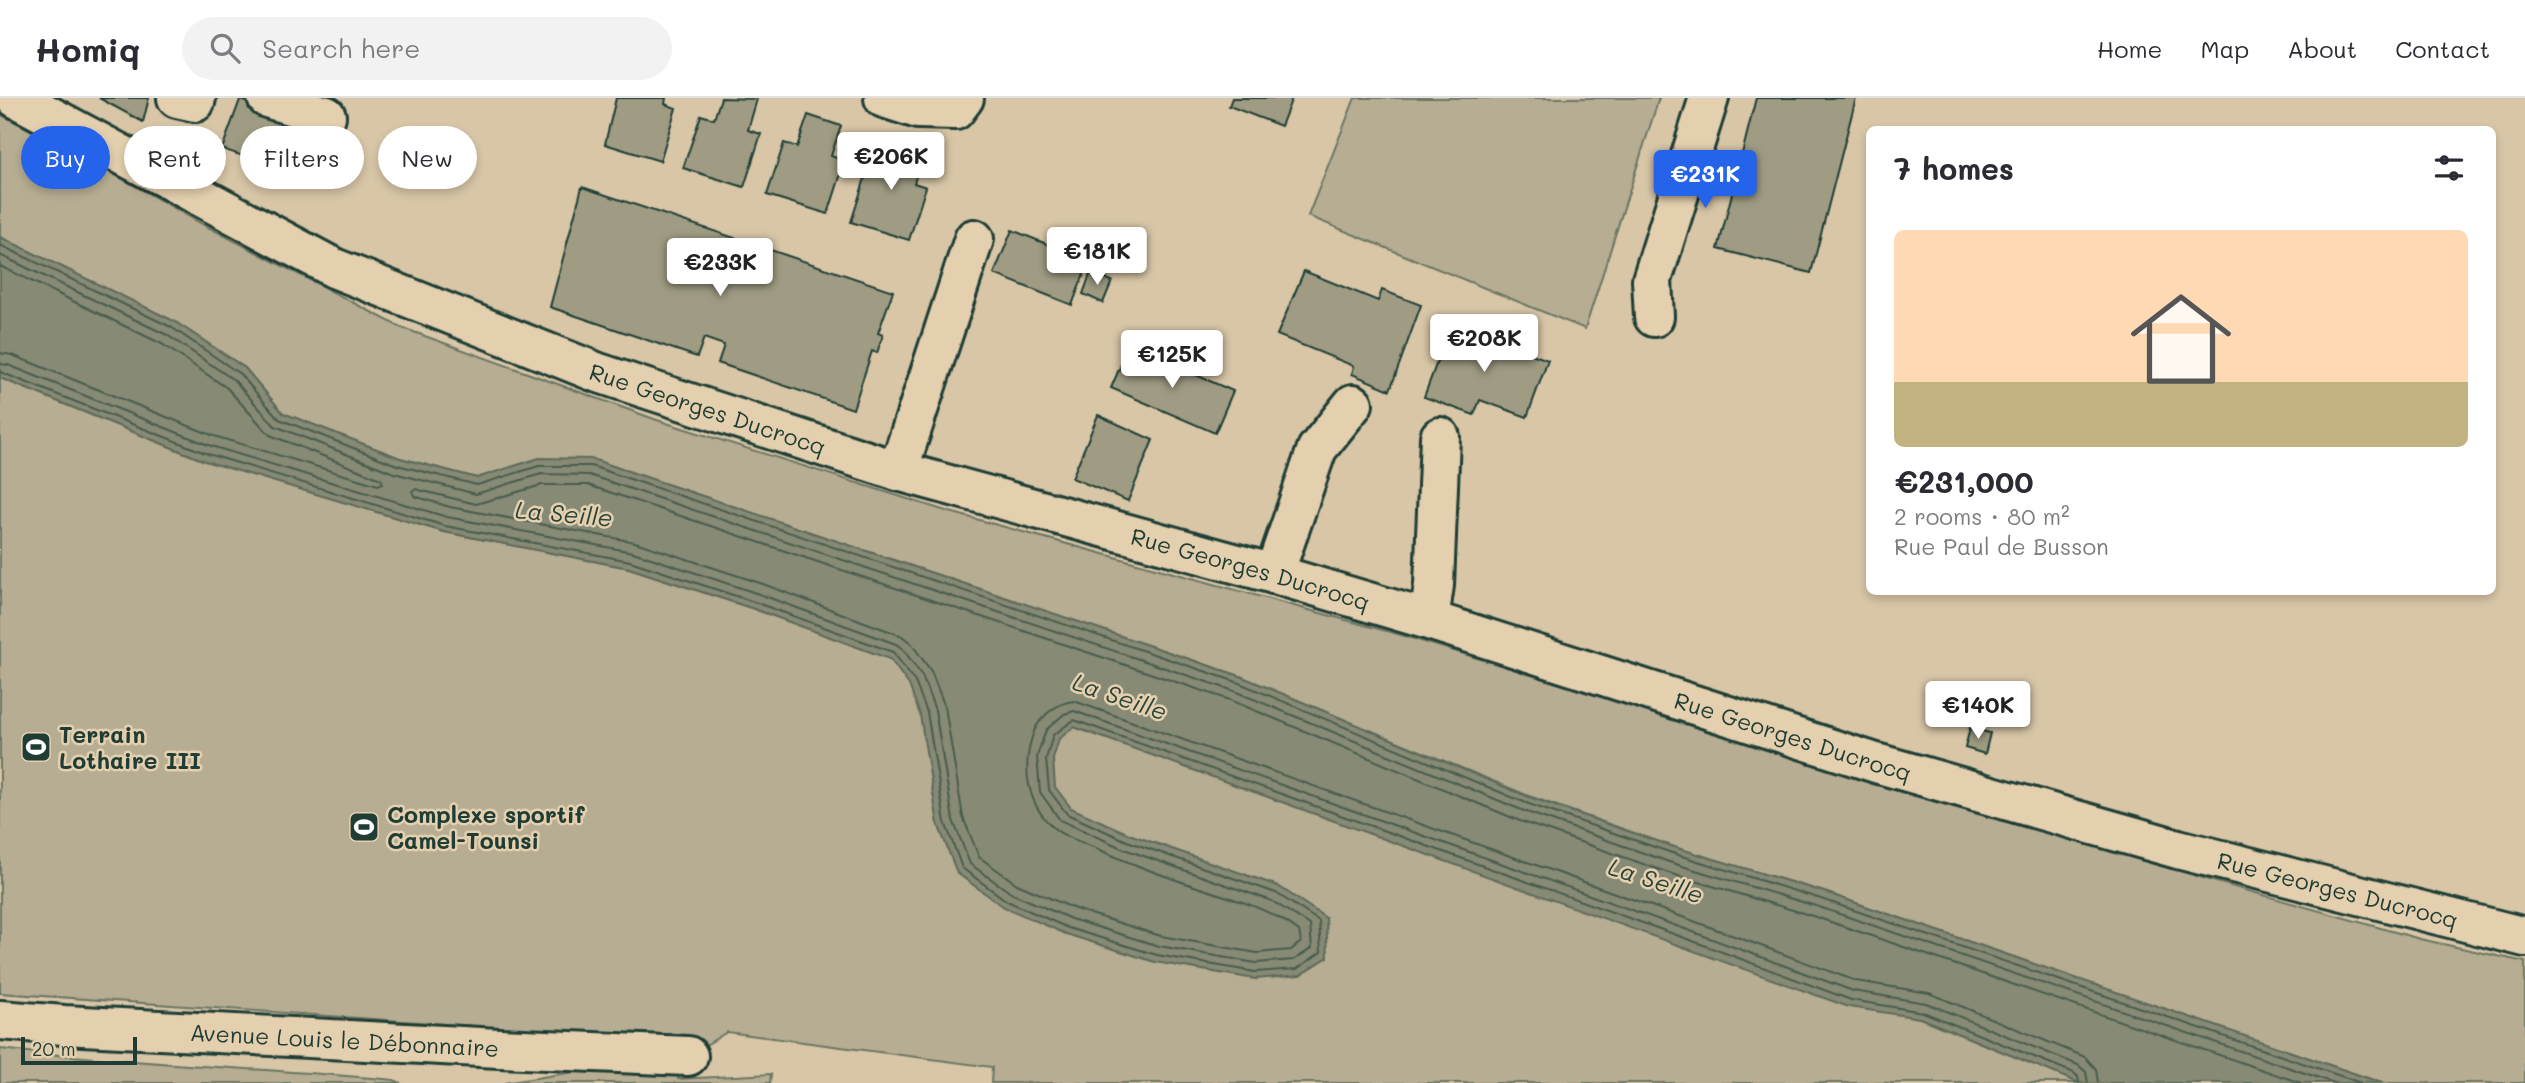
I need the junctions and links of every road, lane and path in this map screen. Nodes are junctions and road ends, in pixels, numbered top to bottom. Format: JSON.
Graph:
{"nodes":[{"id":1,"x":16,"y":98,"type":"edge"},
{"id":2,"x":177,"y":98,"type":"edge"},
{"id":3,"x":196,"y":98,"type":"edge"},
{"id":4,"x":267,"y":98,"type":"edge"},
{"id":5,"x":884,"y":98,"type":"edge"},
{"id":6,"x":1709,"y":98,"type":"edge"},
{"id":7,"x":960,"y":104,"type":"edge"},
{"id":8,"x":323,"y":126,"type":"edge"},
{"id":9,"x":974,"y":239,"type":"dead end"},
{"id":10,"x":1654,"y":317,"type":"dead end"},
{"id":11,"x":1353,"y":404,"type":"dead end"},
{"id":12,"x":1440,"y":437,"type":"dead end"},
{"id":13,"x":898,"y":471,"type":"junction"},
{"id":14,"x":1274,"y":574,"type":"junction"},
{"id":15,"x":1429,"y":620,"type":"junction"},
{"id":16,"x":2525,"y":937,"type":"edge"},
{"id":17,"x":0,"y":1020,"type":"edge"},
{"id":18,"x":688,"y":1056,"type":"dead end"}],
"edges":[{"from":1,"to":13,"type":"street","name":"Rue Georges Ducrocq"},
{"from":2,"to":3,"type":"street"},
{"from":4,"to":8,"type":"street"},
{"from":5,"to":7,"type":"street"},
{"from":6,"to":10,"type":"street"},
{"from":9,"to":13,"type":"street"},
{"from":11,"to":14,"type":"street"},
{"from":12,"to":15,"type":"street"},
{"from":13,"to":14,"type":"street","name":"Rue Georges Ducrocq"},
{"from":14,"to":15,"type":"street","name":"Rue Georges Ducrocq"},
{"from":15,"to":16,"type":"street","name":"Rue Georges Ducrocq"},
{"from":17,"to":18,"type":"street","name":"Avenue Louis le Débonnaire"}]}
